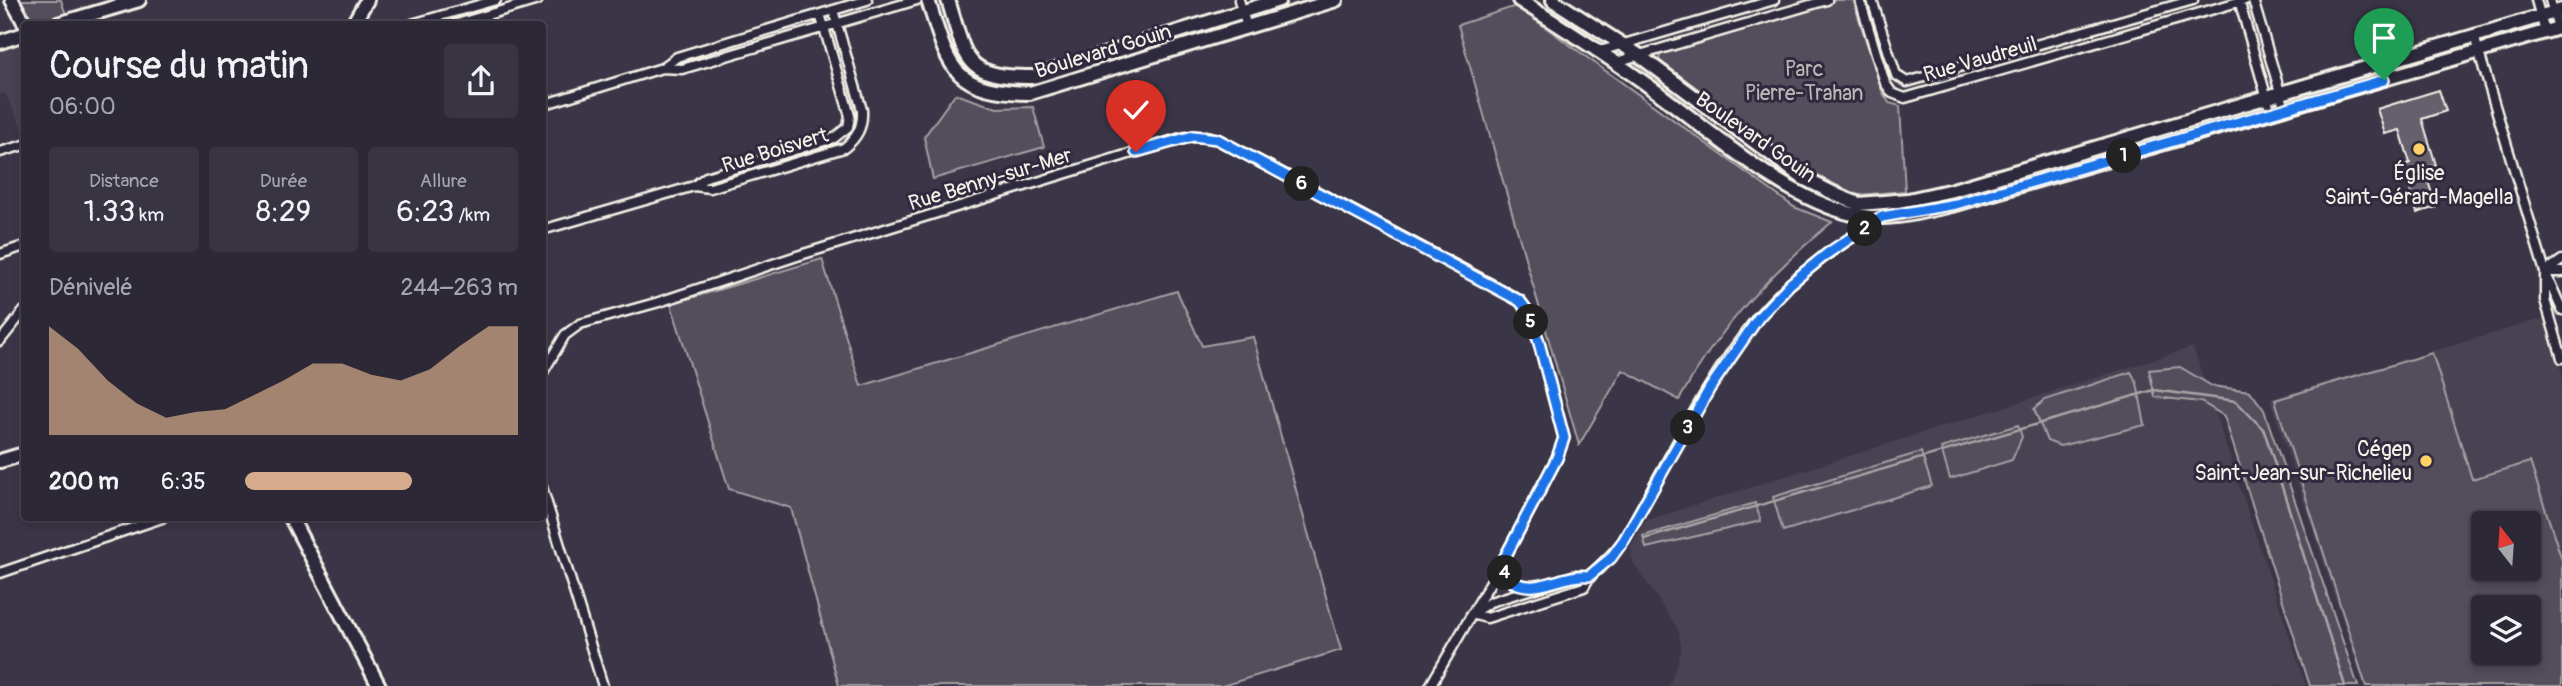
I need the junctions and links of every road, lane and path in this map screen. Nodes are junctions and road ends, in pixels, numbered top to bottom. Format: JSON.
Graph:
{"nodes":[{"id":1,"x":12,"y":0,"type":"edge"},
{"id":2,"x":139,"y":0,"type":"edge"},
{"id":3,"x":367,"y":0,"type":"edge"},
{"id":4,"x":496,"y":0,"type":"edge"},
{"id":5,"x":502,"y":0,"type":"edge"},
{"id":6,"x":538,"y":0,"type":"edge"},
{"id":7,"x":867,"y":0,"type":"edge"},
{"id":8,"x":917,"y":0,"type":"edge"},
{"id":9,"x":928,"y":0,"type":"edge"},
{"id":10,"x":948,"y":0,"type":"edge"},
{"id":11,"x":1279,"y":0,"type":"edge"},
{"id":12,"x":1336,"y":0,"type":"edge"},
{"id":13,"x":1519,"y":0,"type":"edge"},
{"id":14,"x":1553,"y":0,"type":"edge"},
{"id":15,"x":1774,"y":0,"type":"edge"},
{"id":16,"x":1827,"y":0,"type":"edge"},
{"id":17,"x":1860,"y":0,"type":"edge"},
{"id":18,"x":1872,"y":0,"type":"edge"},
{"id":19,"x":2193,"y":0,"type":"edge"},
{"id":20,"x":2253,"y":0,"type":"edge"},
{"id":21,"x":2536,"y":0,"type":"edge"},
{"id":22,"x":2241,"y":1,"type":"edge"},
{"id":23,"x":1247,"y":5,"type":"edge"},
{"id":24,"x":505,"y":10,"type":"junction"},
{"id":25,"x":833,"y":10,"type":"junction"},
{"id":26,"x":2551,"y":10,"type":"edge"},
{"id":27,"x":1735,"y":11,"type":"junction"},
{"id":28,"x":2154,"y":11,"type":"junction"},
{"id":29,"x":820,"y":14,"type":"junction"},
{"id":30,"x":23,"y":21,"type":"edge"},
{"id":31,"x":68,"y":21,"type":"edge"},
{"id":32,"x":355,"y":21,"type":"edge"},
{"id":33,"x":422,"y":21,"type":"edge"},
{"id":34,"x":467,"y":21,"type":"edge"},
{"id":35,"x":837,"y":24,"type":"junction"},
{"id":36,"x":1254,"y":25,"type":"junction"},
{"id":37,"x":1739,"y":25,"type":"junction"},
{"id":38,"x":2158,"y":25,"type":"junction"},
{"id":39,"x":824,"y":28,"type":"junction"},
{"id":40,"x":2555,"y":29,"type":"edge"},
{"id":41,"x":21,"y":35,"type":"edge"},
{"id":42,"x":2070,"y":36,"type":"junction"},
{"id":43,"x":2474,"y":36,"type":"junction"},
{"id":44,"x":0,"y":42,"type":"edge"},
{"id":45,"x":1621,"y":44,"type":"junction"},
{"id":46,"x":2073,"y":50,"type":"junction"},
{"id":47,"x":1600,"y":51,"type":"junction"},
{"id":48,"x":2479,"y":52,"type":"junction"},
{"id":49,"x":1637,"y":54,"type":"junction"},
{"id":50,"x":1616,"y":62,"type":"junction"},
{"id":51,"x":662,"y":68,"type":"junction"},
{"id":52,"x":1058,"y":69,"type":"junction"},
{"id":53,"x":1003,"y":77,"type":"junction"},
{"id":54,"x":1904,"y":80,"type":"junction"},
{"id":55,"x":1062,"y":84,"type":"junction"},
{"id":56,"x":1002,"y":92,"type":"junction"},
{"id":57,"x":2280,"y":93,"type":"junction"},
{"id":58,"x":1896,"y":95,"type":"junction"},
{"id":59,"x":2267,"y":97,"type":"junction"},
{"id":60,"x":546,"y":104,"type":"edge"},
{"id":61,"x":2285,"y":109,"type":"junction"},
{"id":62,"x":2272,"y":113,"type":"junction"},
{"id":63,"x":848,"y":127,"type":"junction"},
{"id":64,"x":859,"y":131,"type":"junction"},
{"id":65,"x":21,"y":146,"type":"edge"},
{"id":66,"x":2088,"y":150,"type":"junction"},
{"id":67,"x":0,"y":152,"type":"edge"},
{"id":68,"x":2050,"y":162,"type":"junction"},
{"id":69,"x":2092,"y":165,"type":"junction"},
{"id":70,"x":2053,"y":176,"type":"junction"},
{"id":71,"x":694,"y":186,"type":"junction"},
{"id":72,"x":1953,"y":190,"type":"junction"},
{"id":73,"x":1908,"y":200,"type":"junction"},
{"id":74,"x":1956,"y":204,"type":"junction"},
{"id":75,"x":1882,"y":217,"type":"junction"},
{"id":76,"x":546,"y":228,"type":"edge"},
{"id":77,"x":21,"y":247,"type":"edge"},
{"id":78,"x":0,"y":254,"type":"edge"},
{"id":79,"x":2562,"y":260,"type":"edge"},
{"id":80,"x":2545,"y":272,"type":"junction"},
{"id":81,"x":2562,"y":272,"type":"edge"},
{"id":82,"x":2562,"y":310,"type":"edge"},
{"id":83,"x":21,"y":315,"type":"edge"},
{"id":84,"x":0,"y":341,"type":"edge"},
{"id":85,"x":2562,"y":358,"type":"edge"},
{"id":86,"x":546,"y":367,"type":"edge"},
{"id":87,"x":21,"y":455,"type":"edge"},
{"id":88,"x":0,"y":461,"type":"edge"},
{"id":89,"x":546,"y":500,"type":"edge"},
{"id":90,"x":153,"y":521,"type":"edge"},
{"id":91,"x":293,"y":521,"type":"edge"},
{"id":92,"x":1504,"y":559,"type":"junction"},
{"id":93,"x":0,"y":573,"type":"edge"},
{"id":94,"x":1589,"y":576,"type":"junction"},
{"id":95,"x":1545,"y":585,"type":"junction"},
{"id":96,"x":1535,"y":588,"type":"junction"},
{"id":97,"x":1549,"y":598,"type":"junction"},
{"id":98,"x":1471,"y":614,"type":"junction"},
{"id":99,"x":379,"y":686,"type":"edge"},
{"id":100,"x":603,"y":686,"type":"edge"},
{"id":101,"x":1430,"y":686,"type":"edge"}],
"edges":[{"from":1,"to":30,"type":"street"},
{"from":2,"to":31,"type":"street"},
{"from":3,"to":32,"type":"street"},
{"from":4,"to":33,"type":"street"},
{"from":5,"to":24,"type":"street"},
{"from":6,"to":24,"type":"street"},
{"from":7,"to":25,"type":"street"},
{"from":8,"to":35,"type":"street"},
{"from":9,"to":56,"type":"street","name":"Boulevard Gouin"},
{"from":10,"to":53,"type":"street","name":"Boulevard Gouin"},
{"from":11,"to":23,"type":"street","name":"Boulevard Gouin"},
{"from":12,"to":36,"type":"street","name":"Boulevard Gouin"},
{"from":13,"to":47,"type":"street","name":"Boulevard Gouin"},
{"from":14,"to":45,"type":"street","name":"Boulevard Gouin"},
{"from":15,"to":27,"type":"street"},
{"from":16,"to":37,"type":"street"},
{"from":17,"to":58,"type":"street"},
{"from":18,"to":54,"type":"street","name":"Rue Vaudreuil"},
{"from":19,"to":28,"type":"street","name":"Rue Vaudreuil"},
{"from":20,"to":57,"type":"street"},
{"from":21,"to":26,"type":"street"},
{"from":22,"to":38,"type":"street","name":"Rue Vaudreuil"},
{"from":22,"to":59,"type":"street"},
{"from":23,"to":36,"type":"street"},
{"from":23,"to":36,"type":"street"},
{"from":23,"to":52,"type":"street","name":"Boulevard Gouin"},
{"from":24,"to":34,"type":"street"},
{"from":25,"to":29,"type":"street"},
{"from":25,"to":35,"type":"street","name":"Rue Boisvert"},
{"from":26,"to":40,"type":"street"},
{"from":26,"to":40,"type":"street"},
{"from":26,"to":43,"type":"street","name":"Boulevard Gouin"},
{"from":27,"to":37,"type":"street"},
{"from":27,"to":45,"type":"street"},
{"from":28,"to":38,"type":"street"},
{"from":28,"to":42,"type":"street","name":"Rue Vaudreuil"},
{"from":29,"to":39,"type":"street","name":"Rue Boisvert"},
{"from":29,"to":51,"type":"street"},
{"from":35,"to":39,"type":"street"},
{"from":35,"to":64,"type":"street","name":"Rue Boisvert"},
{"from":36,"to":55,"type":"street","name":"Boulevard Gouin"},
{"from":37,"to":49,"type":"street"},
{"from":38,"to":46,"type":"street","name":"Rue Vaudreuil"},
{"from":39,"to":51,"type":"street"},
{"from":39,"to":63,"type":"street","name":"Rue Boisvert"},
{"from":40,"to":48,"type":"street","name":"Boulevard Gouin"},
{"from":41,"to":44,"type":"street"},
{"from":42,"to":46,"type":"street"},
{"from":42,"to":54,"type":"street","name":"Rue Vaudreuil"},
{"from":43,"to":48,"type":"street"},
{"from":43,"to":57,"type":"street","name":"Boulevard Gouin"},
{"from":45,"to":47,"type":"street"},
{"from":45,"to":49,"type":"street","name":"Boulevard Gouin"},
{"from":46,"to":58,"type":"street","name":"Rue Vaudreuil"},
{"from":47,"to":50,"type":"street","name":"Boulevard Gouin"},
{"from":48,"to":61,"type":"street","name":"Boulevard Gouin"},
{"from":48,"to":80,"type":"street"},
{"from":49,"to":50,"type":"street"},
{"from":49,"to":73,"type":"street","name":"Boulevard Gouin"},
{"from":50,"to":75,"type":"street","name":"Boulevard Gouin"},
{"from":51,"to":60,"type":"street"},
{"from":52,"to":53,"type":"street","name":"Boulevard Gouin"},
{"from":52,"to":55,"type":"street"},
{"from":53,"to":56,"type":"street"},
{"from":54,"to":58,"type":"street","name":"Rue Vaudreuil"},
{"from":55,"to":56,"type":"street","name":"Boulevard Gouin"},
{"from":57,"to":59,"type":"street","name":"Boulevard Gouin"},
{"from":57,"to":61,"type":"street"},
{"from":59,"to":62,"type":"street"},
{"from":59,"to":66,"type":"street","name":"Boulevard Gouin"},
{"from":61,"to":62,"type":"street","name":"Boulevard Gouin"},
{"from":62,"to":69,"type":"street","name":"Boulevard Gouin"},
{"from":63,"to":64,"type":"street","name":"Rue Boisvert"},
{"from":63,"to":71,"type":"street","name":"Rue Boisvert"},
{"from":64,"to":71,"type":"street","name":"Rue Boisvert"},
{"from":65,"to":67,"type":"street"},
{"from":66,"to":68,"type":"street","name":"Boulevard Gouin"},
{"from":66,"to":69,"type":"street"},
{"from":68,"to":70,"type":"street"},
{"from":68,"to":72,"type":"street","name":"Boulevard Gouin"},
{"from":69,"to":70,"type":"street","name":"Boulevard Gouin"},
{"from":70,"to":74,"type":"street","name":"Boulevard Gouin"},
{"from":71,"to":76,"type":"street","name":"Rue Boisvert"},
{"from":72,"to":73,"type":"street","name":"Boulevard Gouin"},
{"from":72,"to":74,"type":"street"},
{"from":73,"to":75,"type":"street"},
{"from":74,"to":75,"type":"street","name":"Boulevard Gouin"},
{"from":75,"to":94,"type":"street"},
{"from":77,"to":78,"type":"street"},
{"from":79,"to":80,"type":"street"},
{"from":80,"to":81,"type":"street"},
{"from":80,"to":82,"type":"street"},
{"from":80,"to":85,"type":"street"},
{"from":83,"to":84,"type":"street"},
{"from":86,"to":92,"type":"street","name":"Rue Benny-sur-Mer"},
{"from":87,"to":88,"type":"street"},
{"from":89,"to":100,"type":"street"},
{"from":90,"to":93,"type":"street"},
{"from":91,"to":99,"type":"street"},
{"from":92,"to":96,"type":"street"},
{"from":92,"to":98,"type":"street","name":"Rue Benny-sur-Mer"},
{"from":94,"to":95,"type":"street"},
{"from":94,"to":97,"type":"street"},
{"from":95,"to":96,"type":"street"},
{"from":95,"to":97,"type":"street"},
{"from":96,"to":98,"type":"street"},
{"from":97,"to":98,"type":"street"},
{"from":98,"to":101,"type":"street","name":"Rue Benny-sur-Mer"}]}
